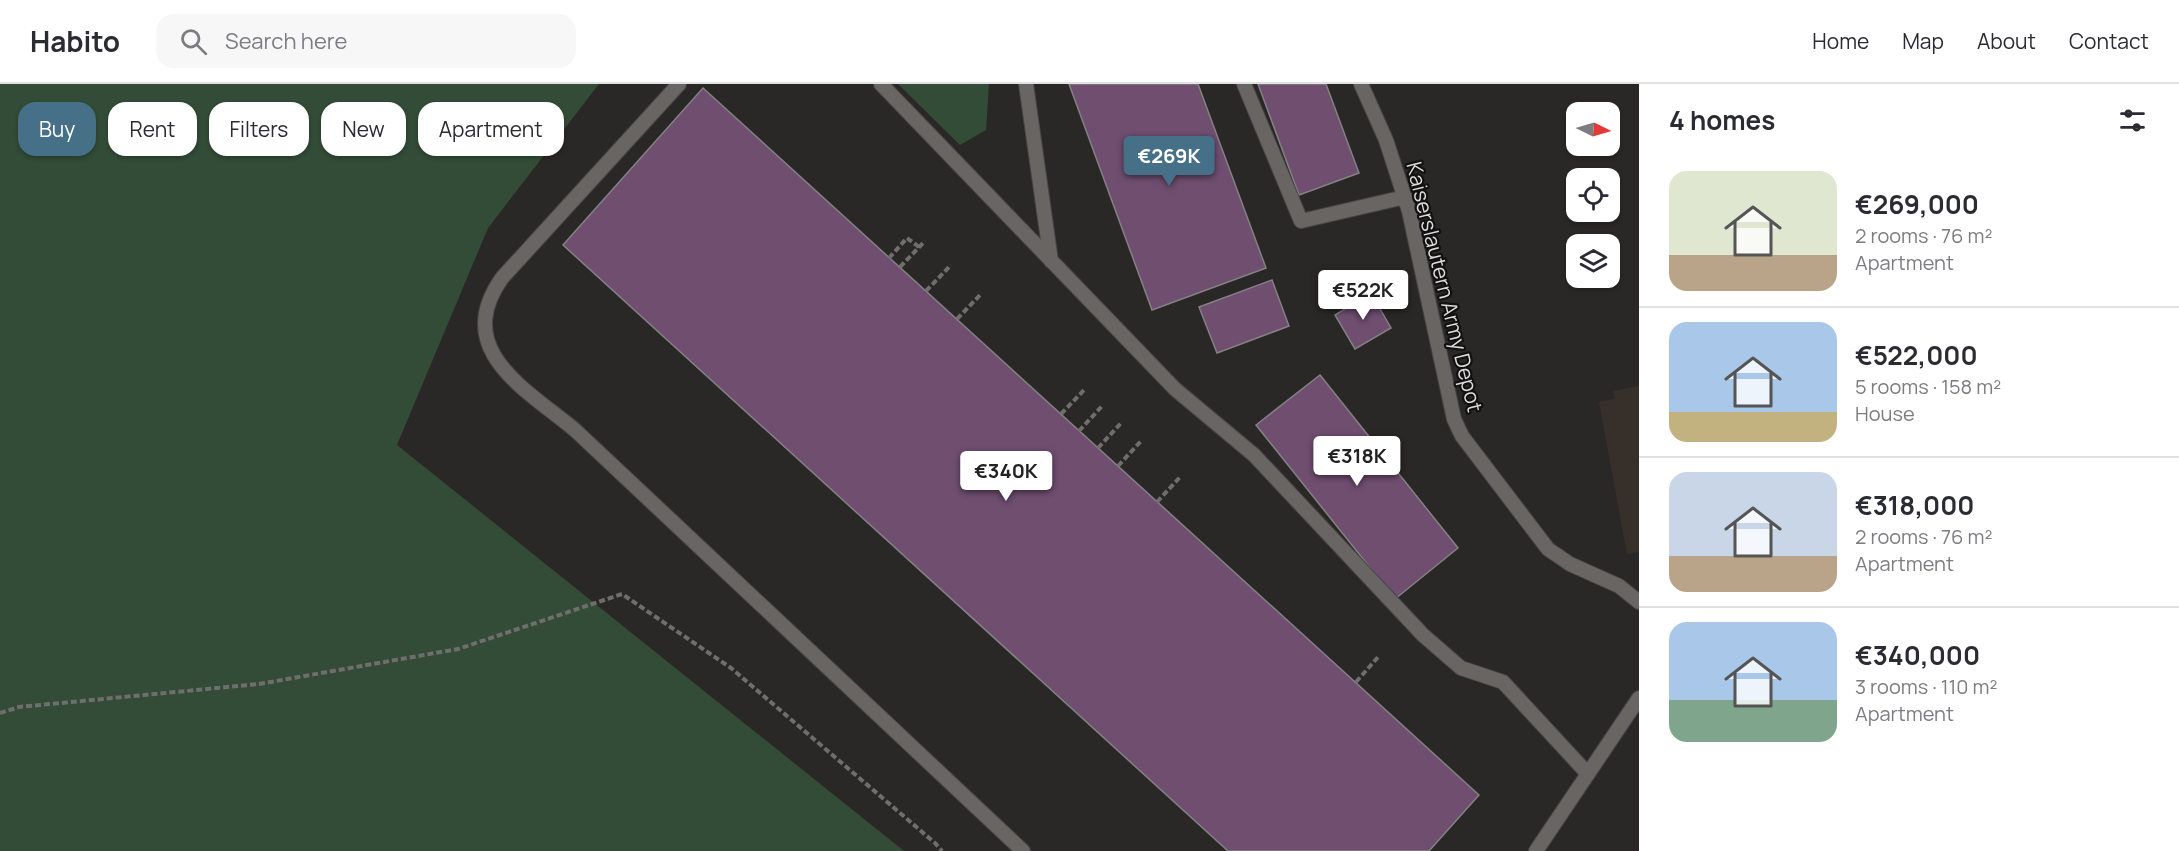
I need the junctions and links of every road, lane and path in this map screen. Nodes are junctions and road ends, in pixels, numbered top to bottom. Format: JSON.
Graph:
{"nodes":[{"id":1,"x":679,"y":84,"type":"edge"},
{"id":2,"x":881,"y":84,"type":"edge"},
{"id":3,"x":1026,"y":84,"type":"edge"},
{"id":4,"x":1244,"y":84,"type":"edge"},
{"id":5,"x":1361,"y":84,"type":"edge"},
{"id":6,"x":1405,"y":197,"type":"junction"},
{"id":7,"x":925,"y":241,"type":"dead end"},
{"id":8,"x":919,"y":247,"type":"junction"},
{"id":9,"x":889,"y":258,"type":"dead end"},
{"id":10,"x":1051,"y":261,"type":"junction"},
{"id":11,"x":951,"y":265,"type":"dead end"},
{"id":12,"x":900,"y":267,"type":"dead end"},
{"id":13,"x":926,"y":291,"type":"dead end"},
{"id":14,"x":981,"y":294,"type":"dead end"},
{"id":15,"x":957,"y":319,"type":"dead end"},
{"id":16,"x":1085,"y":389,"type":"dead end"},
{"id":17,"x":1103,"y":405,"type":"dead end"},
{"id":18,"x":1061,"y":414,"type":"dead end"},
{"id":19,"x":1122,"y":422,"type":"dead end"},
{"id":20,"x":1079,"y":431,"type":"dead end"},
{"id":21,"x":1142,"y":440,"type":"dead end"},
{"id":22,"x":1098,"y":448,"type":"dead end"},
{"id":23,"x":1118,"y":466,"type":"dead end"},
{"id":24,"x":1181,"y":476,"type":"dead end"},
{"id":25,"x":1157,"y":502,"type":"dead end"},
{"id":26,"x":1639,"y":602,"type":"edge"},
{"id":27,"x":1379,"y":656,"type":"dead end"},
{"id":28,"x":1356,"y":682,"type":"dead end"},
{"id":29,"x":1639,"y":698,"type":"edge"},
{"id":30,"x":0,"y":713,"type":"edge"},
{"id":31,"x":1588,"y":774,"type":"junction"},
{"id":32,"x":942,"y":851,"type":"edge"},
{"id":33,"x":1023,"y":851,"type":"edge"},
{"id":34,"x":1536,"y":851,"type":"edge"}],
"edges":[{"from":1,"to":33,"type":"lane"},
{"from":2,"to":10,"type":"lane"},
{"from":3,"to":10,"type":"lane"},
{"from":4,"to":6,"type":"lane"},
{"from":5,"to":6,"type":"lane","name":"Kaiserslautern Army Depot"},
{"from":6,"to":26,"type":"lane","name":"Kaiserslautern Army Depot"},
{"from":7,"to":8,"type":"path"},
{"from":8,"to":9,"type":"path"},
{"from":8,"to":12,"type":"path"},
{"from":10,"to":31,"type":"lane"},
{"from":11,"to":13,"type":"path"},
{"from":14,"to":15,"type":"path"},
{"from":16,"to":18,"type":"path"},
{"from":17,"to":20,"type":"path"},
{"from":19,"to":22,"type":"path"},
{"from":21,"to":23,"type":"path"},
{"from":24,"to":25,"type":"path"},
{"from":27,"to":28,"type":"path"},
{"from":29,"to":31,"type":"lane"},
{"from":30,"to":32,"type":"path"},
{"from":31,"to":34,"type":"lane"}]}
